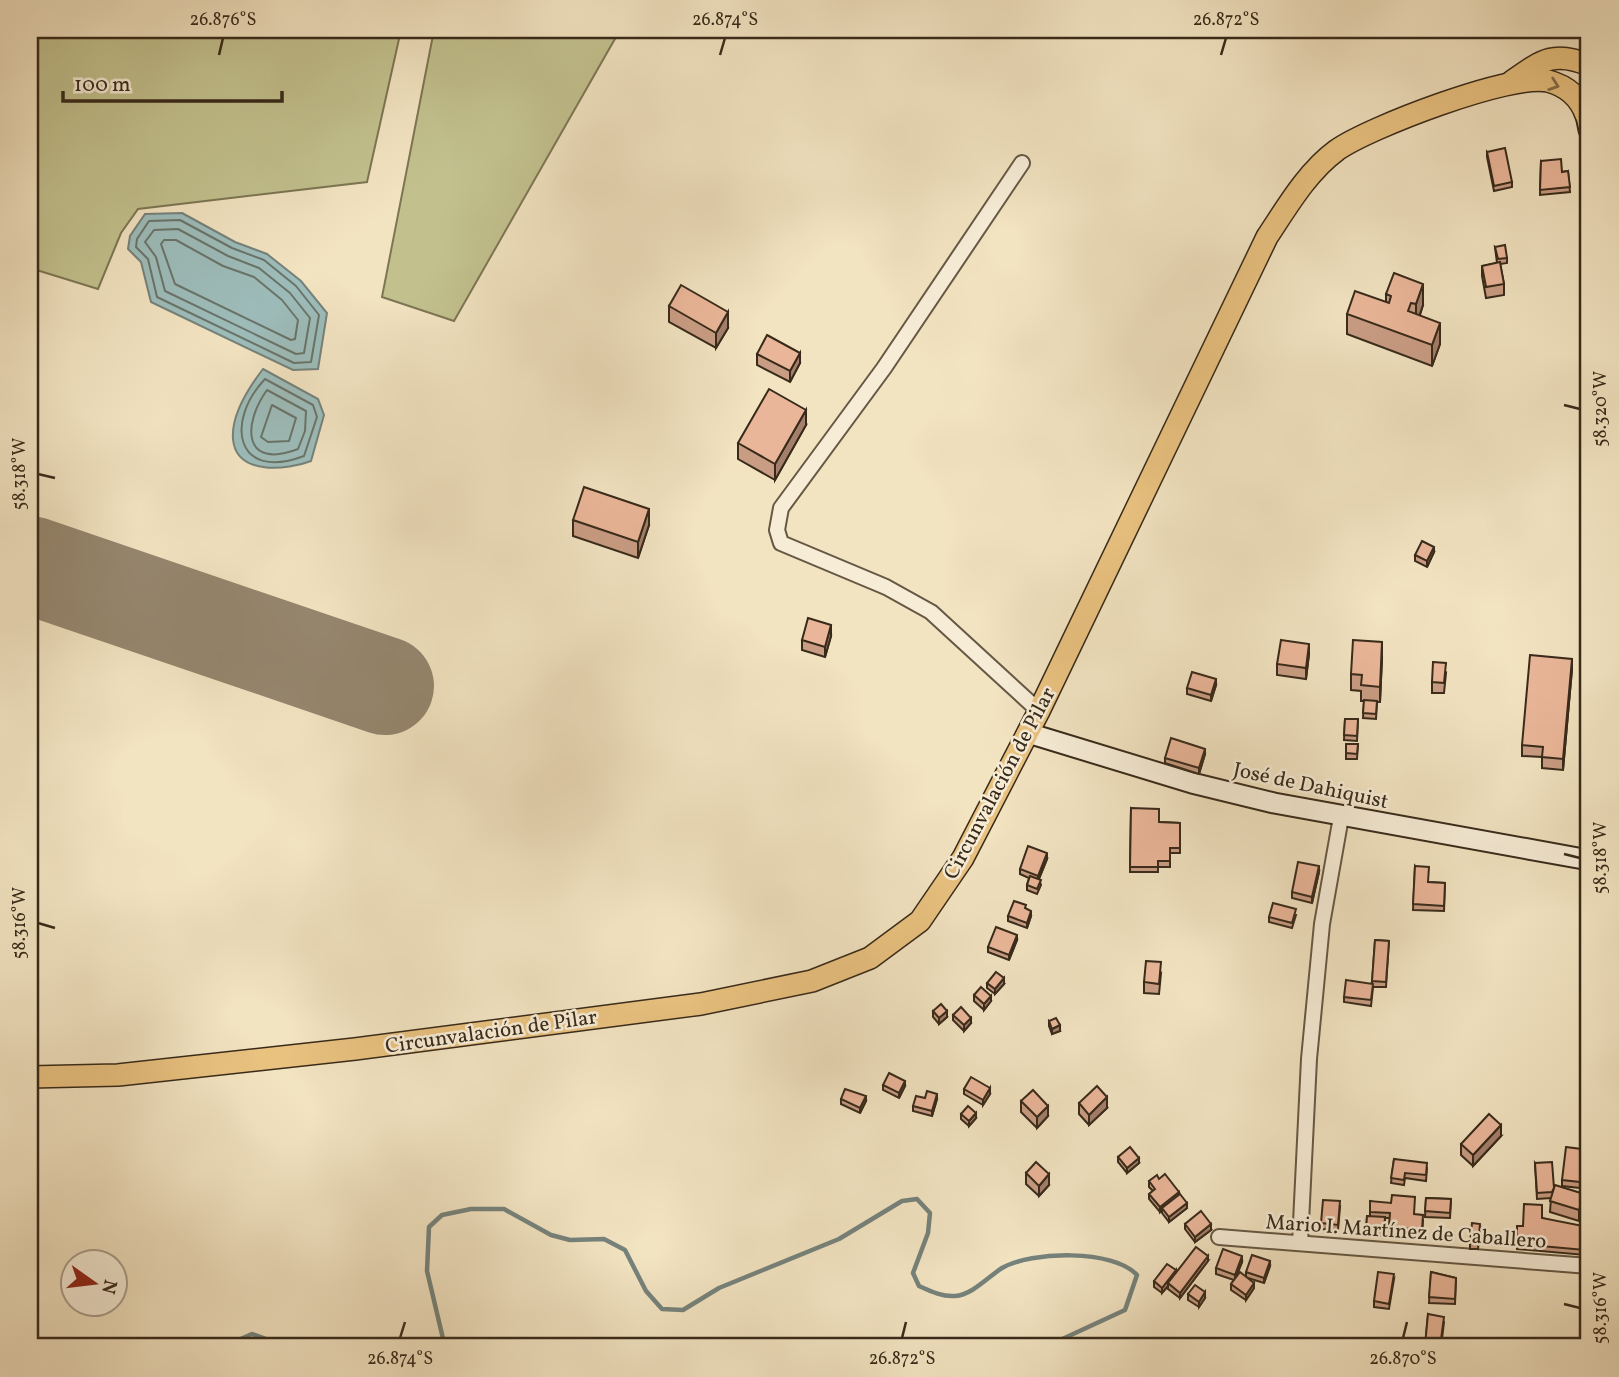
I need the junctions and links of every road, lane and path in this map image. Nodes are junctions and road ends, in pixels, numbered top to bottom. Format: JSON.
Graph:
{"nodes":[{"id":1,"x":1589,"y":65,"type":"edge"},
{"id":2,"x":1509,"y":83,"type":"junction"},
{"id":3,"x":1588,"y":122,"type":"edge"},
{"id":4,"x":1022,"y":163,"type":"dead end"},
{"id":5,"x":1039,"y":710,"type":"junction"},
{"id":6,"x":1028,"y":733,"type":"junction"},
{"id":7,"x":1341,"y":817,"type":"junction"},
{"id":8,"x":1589,"y":860,"type":"edge"},
{"id":9,"x":30,"y":1077,"type":"edge"},
{"id":10,"x":1219,"y":1237,"type":"dead end"},
{"id":11,"x":1300,"y":1243,"type":"junction"},
{"id":12,"x":1589,"y":1266,"type":"edge"}],
"edges":[{"from":1,"to":2,"type":"main road","name":"Circunvalación de Pilar"},
{"from":2,"to":3,"type":"main road","name":"Circunvalación de Pilar","one_way":true},
{"from":2,"to":5,"type":"main road","name":"Circunvalación de Pilar"},
{"from":4,"to":5,"type":"street"},
{"from":5,"to":6,"type":"main road","name":"Circunvalación de Pilar"},
{"from":6,"to":7,"type":"main road","name":"José de Dahiquist"},
{"from":6,"to":9,"type":"main road","name":"Circunvalación de Pilar"},
{"from":7,"to":8,"type":"main road","name":"José de Dahiquist"},
{"from":7,"to":11,"type":"street"},
{"from":10,"to":11,"type":"street","name":"Mario I. Martínez de Caballero"},
{"from":11,"to":12,"type":"street","name":"Mario I. Martínez de Caballero"}]}
